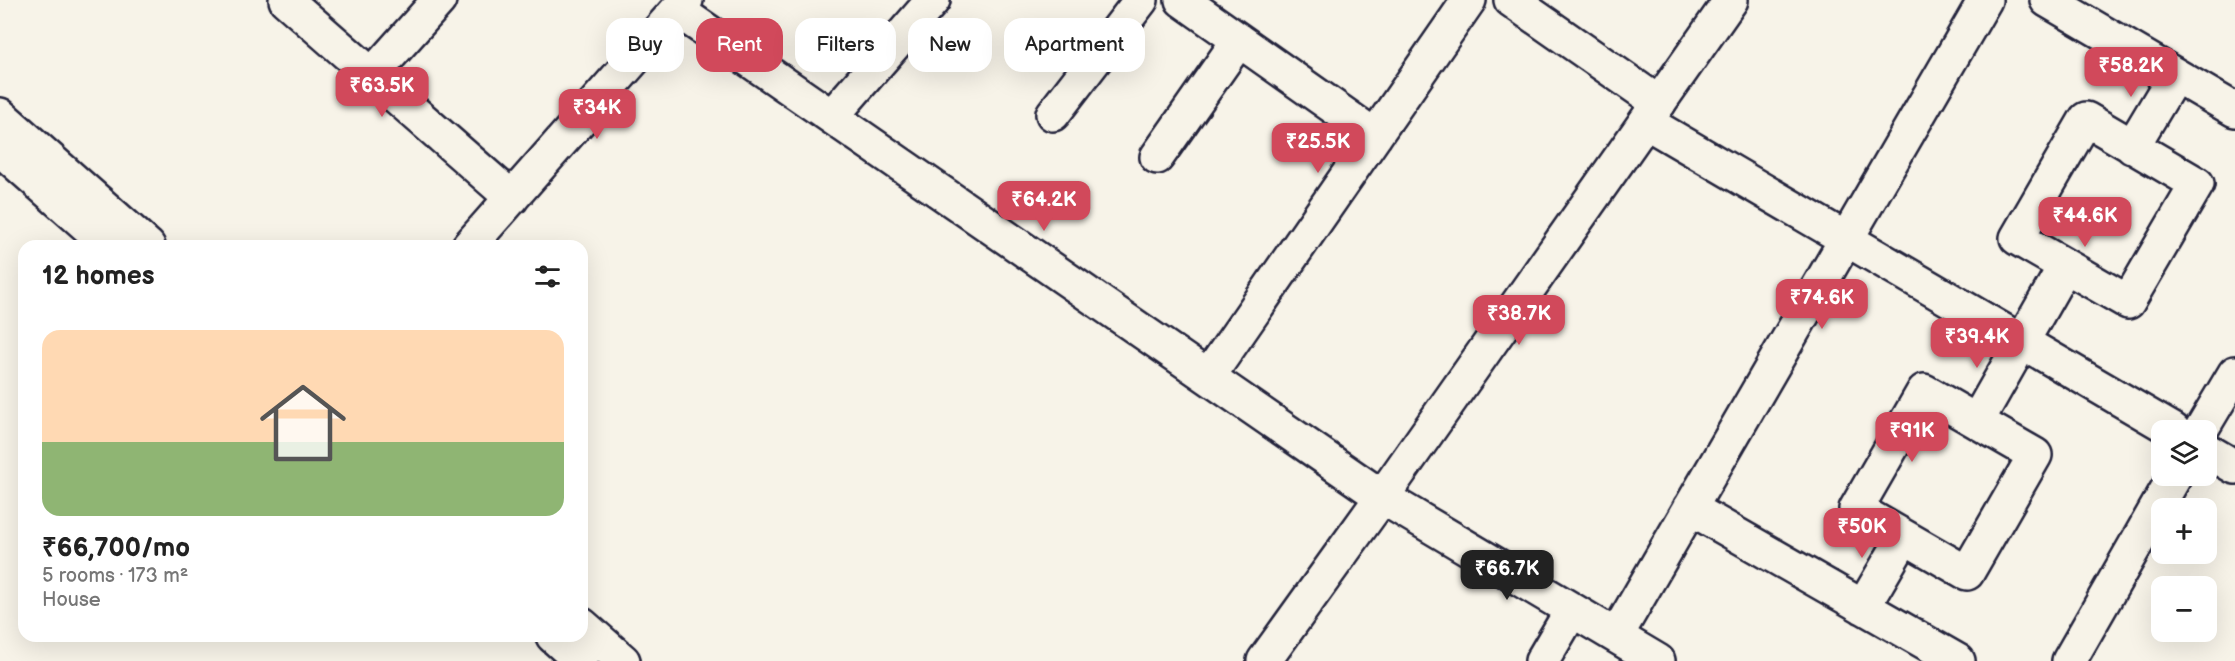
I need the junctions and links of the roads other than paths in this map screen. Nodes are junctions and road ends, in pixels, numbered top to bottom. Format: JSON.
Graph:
{"nodes":[{"id":1,"x":286,"y":0,"type":"edge"},
{"id":2,"x":439,"y":0,"type":"edge"},
{"id":3,"x":933,"y":0,"type":"edge"},
{"id":4,"x":1141,"y":0,"type":"edge"},
{"id":5,"x":1182,"y":0,"type":"edge"},
{"id":6,"x":1469,"y":0,"type":"edge"},
{"id":7,"x":1510,"y":0,"type":"edge"},
{"id":8,"x":1731,"y":0,"type":"edge"},
{"id":9,"x":1985,"y":0,"type":"edge"},
{"id":10,"x":2047,"y":0,"type":"edge"},
{"id":11,"x":681,"y":5,"type":"edge"},
{"id":12,"x":1239,"y":40,"type":"junction"},
{"id":13,"x":372,"y":75,"type":"junction"},
{"id":14,"x":2175,"y":75,"type":"junction"},
{"id":15,"x":2235,"y":110,"type":"edge"},
{"id":16,"x":1652,"y":113,"type":"junction"},
{"id":17,"x":1053,"y":114,"type":"dead end"},
{"id":18,"x":0,"y":115,"type":"edge"},
{"id":19,"x":832,"y":116,"type":"junction"},
{"id":20,"x":1375,"y":136,"type":"junction"},
{"id":21,"x":2132,"y":147,"type":"junction"},
{"id":22,"x":0,"y":149,"type":"edge"},
{"id":23,"x":1157,"y":157,"type":"dead end"},
{"id":24,"x":512,"y":198,"type":"junction"},
{"id":25,"x":1845,"y":238,"type":"junction"},
{"id":26,"x":103,"y":240,"type":"edge"},
{"id":27,"x":141,"y":240,"type":"edge"},
{"id":28,"x":474,"y":240,"type":"edge"},
{"id":29,"x":2065,"y":266,"type":"junction"},
{"id":30,"x":2022,"y":342,"type":"junction"},
{"id":31,"x":2235,"y":373,"type":"edge"},
{"id":32,"x":1208,"y":377,"type":"junction"},
{"id":33,"x":2156,"y":420,"type":"edge"},
{"id":34,"x":2207,"y":420,"type":"edge"},
{"id":35,"x":1977,"y":421,"type":"junction"},
{"id":36,"x":2217,"y":456,"type":"edge"},
{"id":37,"x":2235,"y":467,"type":"edge"},
{"id":38,"x":2169,"y":486,"type":"edge"},
{"id":39,"x":1382,"y":498,"type":"junction"},
{"id":40,"x":1690,"y":508,"type":"junction"},
{"id":41,"x":1904,"y":537,"type":"junction"},
{"id":42,"x":1863,"y":607,"type":"junction"},
{"id":43,"x":1572,"y":610,"type":"junction"},
{"id":44,"x":588,"y":630,"type":"edge"},
{"id":45,"x":1616,"y":636,"type":"junction"},
{"id":46,"x":560,"y":642,"type":"edge"},
{"id":47,"x":581,"y":661,"type":"edge"},
{"id":48,"x":623,"y":661,"type":"edge"},
{"id":49,"x":1264,"y":661,"type":"edge"},
{"id":50,"x":1542,"y":661,"type":"edge"},
{"id":51,"x":1658,"y":661,"type":"edge"},
{"id":52,"x":1958,"y":661,"type":"edge"},
{"id":53,"x":2069,"y":661,"type":"edge"}],
"edges":[{"from":1,"to":13,"type":"street"},
{"from":2,"to":13,"type":"street"},
{"from":3,"to":19,"type":"street"},
{"from":4,"to":17,"type":"street"},
{"from":5,"to":12,"type":"street"},
{"from":6,"to":20,"type":"street"},
{"from":7,"to":16,"type":"street"},
{"from":8,"to":16,"type":"street"},
{"from":9,"to":25,"type":"street"},
{"from":10,"to":14,"type":"street"},
{"from":11,"to":19,"type":"street"},
{"from":11,"to":24,"type":"street"},
{"from":12,"to":20,"type":"street"},
{"from":12,"to":23,"type":"street"},
{"from":13,"to":24,"type":"street"},
{"from":14,"to":15,"type":"street"},
{"from":14,"to":21,"type":"street"},
{"from":16,"to":25,"type":"street"},
{"from":16,"to":39,"type":"street"},
{"from":18,"to":27,"type":"street"},
{"from":19,"to":32,"type":"street"},
{"from":20,"to":32,"type":"street"},
{"from":21,"to":29,"type":"street"},
{"from":21,"to":29,"type":"street"},
{"from":22,"to":26,"type":"street"},
{"from":24,"to":28,"type":"street"},
{"from":25,"to":30,"type":"street"},
{"from":25,"to":40,"type":"street"},
{"from":29,"to":30,"type":"street"},
{"from":30,"to":33,"type":"street"},
{"from":30,"to":35,"type":"street"},
{"from":31,"to":34,"type":"street"},
{"from":32,"to":39,"type":"street"},
{"from":35,"to":41,"type":"street"},
{"from":35,"to":41,"type":"street"},
{"from":36,"to":37,"type":"street"},
{"from":38,"to":53,"type":"street"},
{"from":39,"to":43,"type":"street"},
{"from":39,"to":49,"type":"street"},
{"from":40,"to":42,"type":"street"},
{"from":40,"to":45,"type":"street"},
{"from":41,"to":42,"type":"street"},
{"from":42,"to":52,"type":"street"},
{"from":43,"to":45,"type":"street"},
{"from":43,"to":50,"type":"street"},
{"from":44,"to":48,"type":"street"},
{"from":45,"to":51,"type":"street"},
{"from":46,"to":47,"type":"street"}]}
